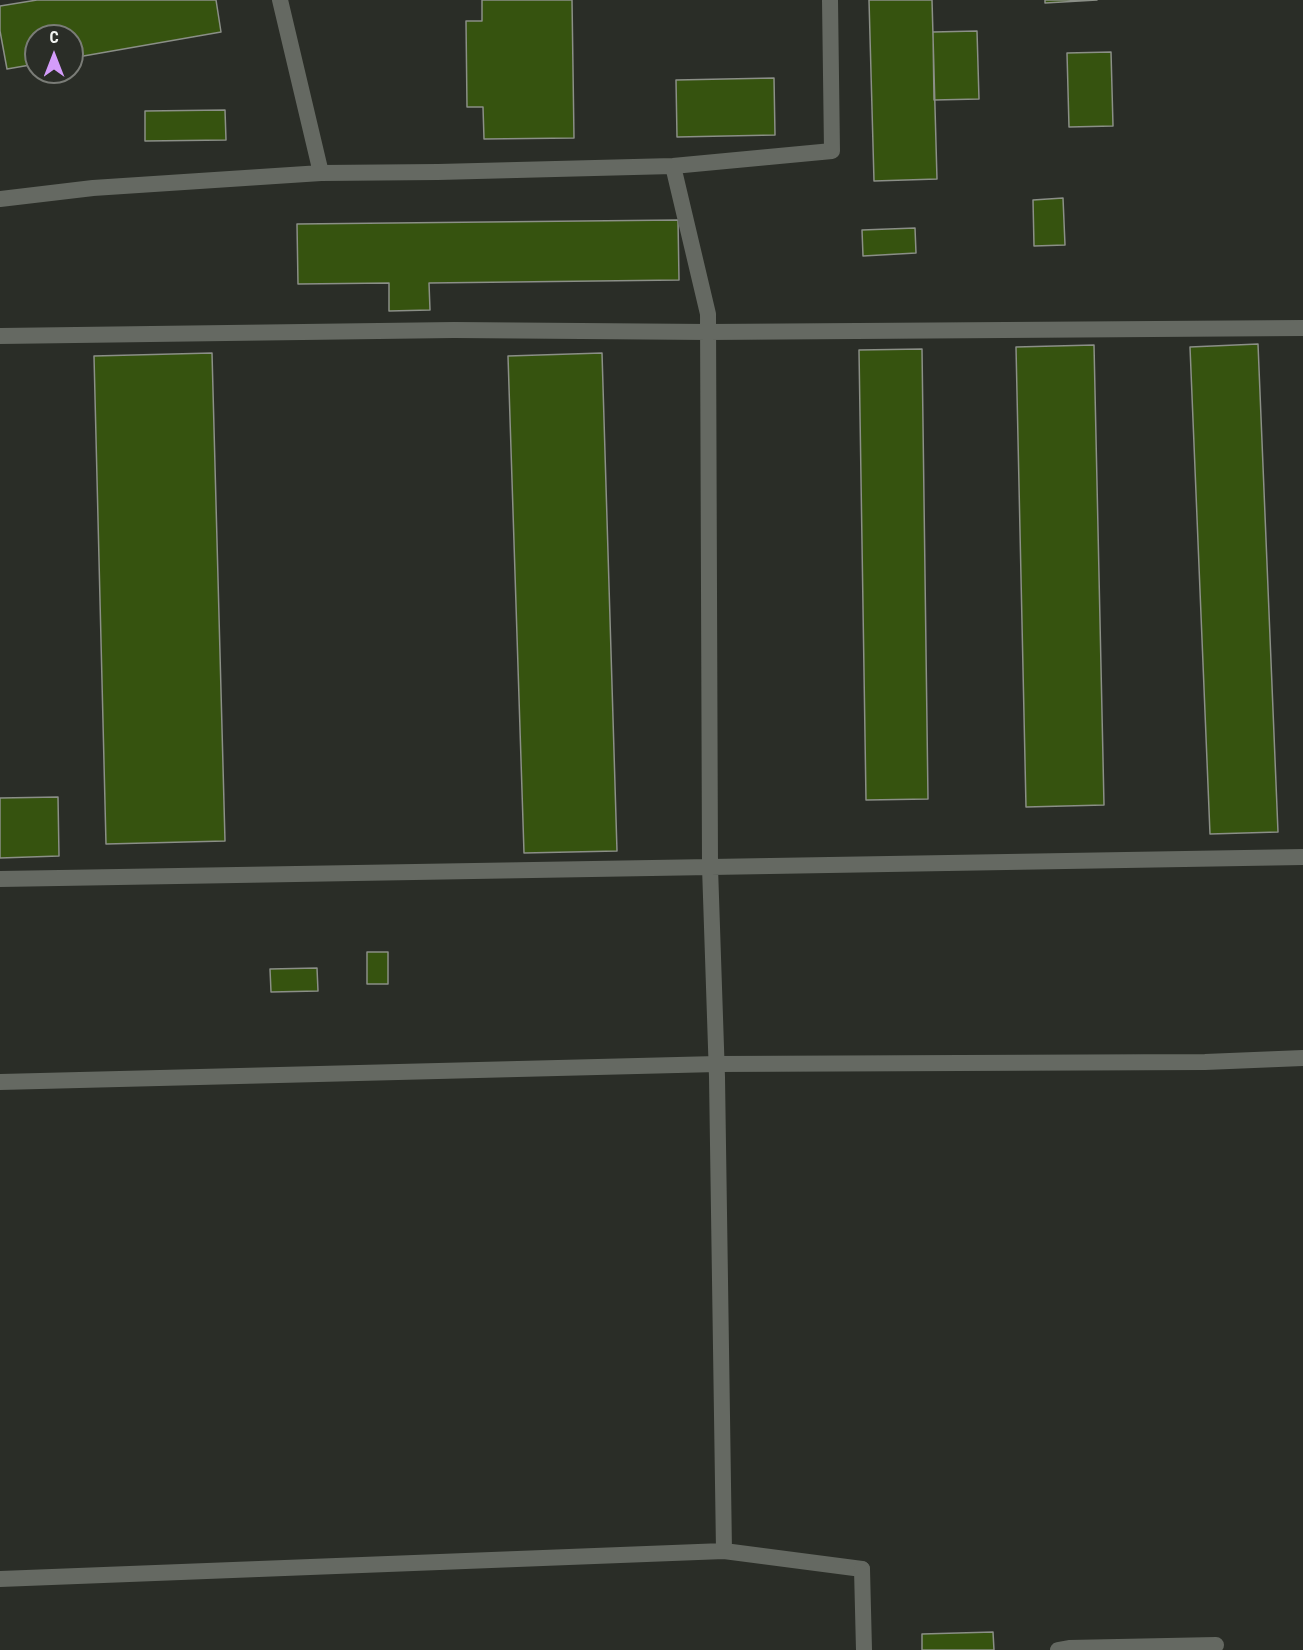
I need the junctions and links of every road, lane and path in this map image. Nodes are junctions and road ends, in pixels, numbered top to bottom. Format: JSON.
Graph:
{"nodes":[{"id":1,"x":280,"y":0,"type":"edge"},
{"id":2,"x":831,"y":0,"type":"edge"},
{"id":3,"x":673,"y":166,"type":"junction"},
{"id":4,"x":321,"y":173,"type":"junction"},
{"id":5,"x":0,"y":199,"type":"edge"},
{"id":6,"x":1303,"y":328,"type":"edge"},
{"id":7,"x":708,"y":333,"type":"junction"},
{"id":8,"x":0,"y":336,"type":"edge"},
{"id":9,"x":1303,"y":856,"type":"edge"},
{"id":10,"x":710,"y":867,"type":"junction"},
{"id":11,"x":0,"y":879,"type":"edge"},
{"id":12,"x":1303,"y":1058,"type":"edge"},
{"id":13,"x":717,"y":1064,"type":"junction"},
{"id":14,"x":0,"y":1082,"type":"edge"},
{"id":15,"x":724,"y":1551,"type":"junction"},
{"id":16,"x":0,"y":1579,"type":"edge"},
{"id":17,"x":1216,"y":1645,"type":"dead end"},
{"id":18,"x":1135,"y":1648,"type":"edge"},
{"id":19,"x":864,"y":1650,"type":"edge"},
{"id":20,"x":1058,"y":1650,"type":"edge"}],
"edges":[{"from":1,"to":4,"type":"street"},
{"from":2,"to":3,"type":"street"},
{"from":3,"to":4,"type":"street"},
{"from":3,"to":7,"type":"street"},
{"from":4,"to":5,"type":"street"},
{"from":6,"to":7,"type":"street"},
{"from":7,"to":8,"type":"street"},
{"from":7,"to":10,"type":"street"},
{"from":9,"to":10,"type":"street"},
{"from":10,"to":11,"type":"street"},
{"from":10,"to":13,"type":"street"},
{"from":12,"to":13,"type":"street"},
{"from":13,"to":14,"type":"street"},
{"from":13,"to":15,"type":"street"},
{"from":15,"to":16,"type":"street"},
{"from":15,"to":19,"type":"street"},
{"from":17,"to":18,"type":"street"},
{"from":18,"to":20,"type":"street"}]}
